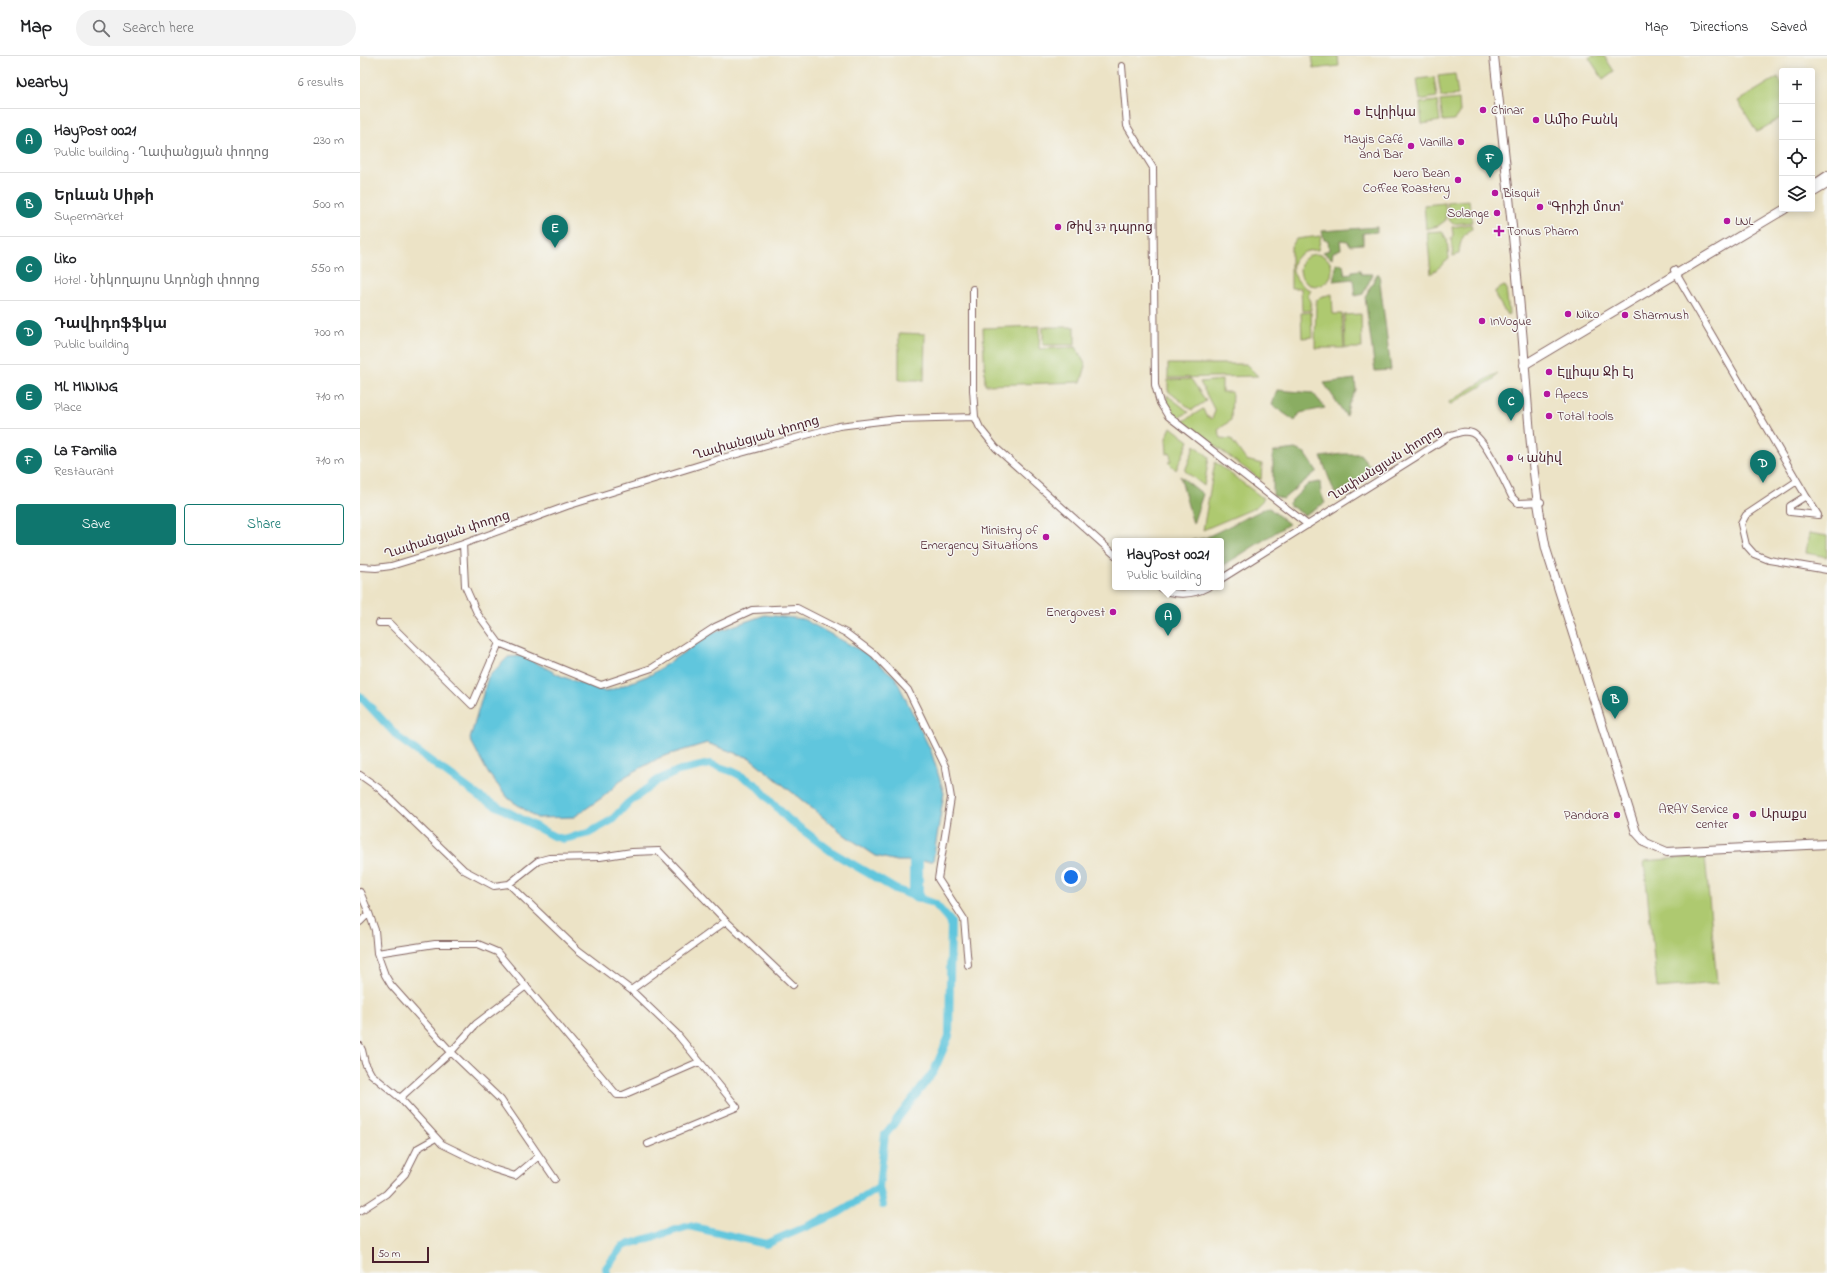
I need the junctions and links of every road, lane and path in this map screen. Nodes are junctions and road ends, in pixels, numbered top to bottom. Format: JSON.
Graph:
{"nodes":[{"id":1,"x":1494,"y":56,"type":"edge"},
{"id":2,"x":1499,"y":56,"type":"edge"},
{"id":3,"x":1122,"y":66,"type":"dead end"},
{"id":4,"x":1827,"y":176,"type":"edge"},
{"id":5,"x":1815,"y":184,"type":"edge"},
{"id":6,"x":1827,"y":184,"type":"edge"},
{"id":7,"x":1815,"y":191,"type":"edge"},
{"id":8,"x":1779,"y":206,"type":"edge"},
{"id":9,"x":1780,"y":212,"type":"edge"},
{"id":10,"x":1675,"y":272,"type":"junction"},
{"id":11,"x":973,"y":289,"type":"dead end"},
{"id":12,"x":1526,"y":362,"type":"junction"},
{"id":13,"x":975,"y":417,"type":"junction"},
{"id":14,"x":1797,"y":481,"type":"junction"},
{"id":15,"x":1806,"y":496,"type":"junction"},
{"id":16,"x":1539,"y":502,"type":"junction"},
{"id":17,"x":1308,"y":525,"type":"junction"},
{"id":18,"x":463,"y":544,"type":"junction"},
{"id":19,"x":1112,"y":552,"type":"edge"},
{"id":20,"x":360,"y":567,"type":"edge"},
{"id":21,"x":1827,"y":570,"type":"edge"},
{"id":22,"x":1224,"y":577,"type":"edge"},
{"id":23,"x":1162,"y":590,"type":"edge"},
{"id":24,"x":1203,"y":590,"type":"edge"},
{"id":25,"x":379,"y":623,"type":"dead end"},
{"id":26,"x":498,"y":643,"type":"junction"},
{"id":27,"x":360,"y":775,"type":"edge"},
{"id":28,"x":1827,"y":840,"type":"edge"},
{"id":29,"x":1647,"y":842,"type":"junction"},
{"id":30,"x":1827,"y":844,"type":"edge"},
{"id":31,"x":509,"y":884,"type":"junction"},
{"id":32,"x":360,"y":892,"type":"edge"},
{"id":33,"x":370,"y":913,"type":"junction"},
{"id":34,"x":726,"y":921,"type":"junction"},
{"id":35,"x":360,"y":922,"type":"edge"},
{"id":36,"x":377,"y":953,"type":"junction"},
{"id":37,"x":968,"y":965,"type":"dead end"},
{"id":38,"x":793,"y":985,"type":"dead end"},
{"id":39,"x":526,"y":986,"type":"junction"},
{"id":40,"x":631,"y":990,"type":"junction"},
{"id":41,"x":360,"y":1046,"type":"edge"},
{"id":42,"x":451,"y":1052,"type":"junction"},
{"id":43,"x":699,"y":1062,"type":"junction"},
{"id":44,"x":400,"y":1098,"type":"junction"},
{"id":45,"x":436,"y":1138,"type":"junction"},
{"id":46,"x":648,"y":1144,"type":"dead end"},
{"id":47,"x":539,"y":1156,"type":"junction"},
{"id":48,"x":555,"y":1179,"type":"dead end"},
{"id":49,"x":360,"y":1211,"type":"edge"}],
"edges":[{"from":1,"to":12,"type":"street"},
{"from":2,"to":12,"type":"street"},
{"from":3,"to":17,"type":"street"},
{"from":4,"to":5,"type":"street"},
{"from":6,"to":7,"type":"street"},
{"from":8,"to":10,"type":"street"},
{"from":9,"to":10,"type":"street"},
{"from":10,"to":12,"type":"street"},
{"from":10,"to":14,"type":"street"},
{"from":11,"to":13,"type":"street"},
{"from":12,"to":16,"type":"street"},
{"from":13,"to":18,"type":"street","name":"Ղափանցյան փողոց"},
{"from":13,"to":19,"type":"street"},
{"from":14,"to":15,"type":"street"},
{"from":14,"to":21,"type":"street"},
{"from":15,"to":15,"type":"street"},
{"from":16,"to":17,"type":"street","name":"Ղափանցյան փողոց"},
{"from":16,"to":29,"type":"street"},
{"from":17,"to":22,"type":"street","name":"Ղափանցյան փողոց"},
{"from":18,"to":20,"type":"street","name":"Ղափանցյան փողոց"},
{"from":18,"to":26,"type":"street"},
{"from":23,"to":24,"type":"street"},
{"from":25,"to":26,"type":"street"},
{"from":26,"to":37,"type":"street"},
{"from":27,"to":31,"type":"street"},
{"from":28,"to":29,"type":"street"},
{"from":29,"to":30,"type":"street"},
{"from":31,"to":34,"type":"street"},
{"from":31,"to":40,"type":"street"},
{"from":32,"to":33,"type":"street"},
{"from":33,"to":35,"type":"street"},
{"from":33,"to":36,"type":"street"},
{"from":34,"to":38,"type":"street"},
{"from":34,"to":40,"type":"street"},
{"from":36,"to":39,"type":"street"},
{"from":36,"to":42,"type":"street"},
{"from":39,"to":42,"type":"street"},
{"from":39,"to":43,"type":"street"},
{"from":40,"to":43,"type":"street"},
{"from":41,"to":44,"type":"street"},
{"from":42,"to":44,"type":"street"},
{"from":42,"to":47,"type":"street"},
{"from":43,"to":46,"type":"street"},
{"from":44,"to":45,"type":"street"},
{"from":45,"to":47,"type":"street"},
{"from":45,"to":49,"type":"street"},
{"from":47,"to":48,"type":"street"}]}
